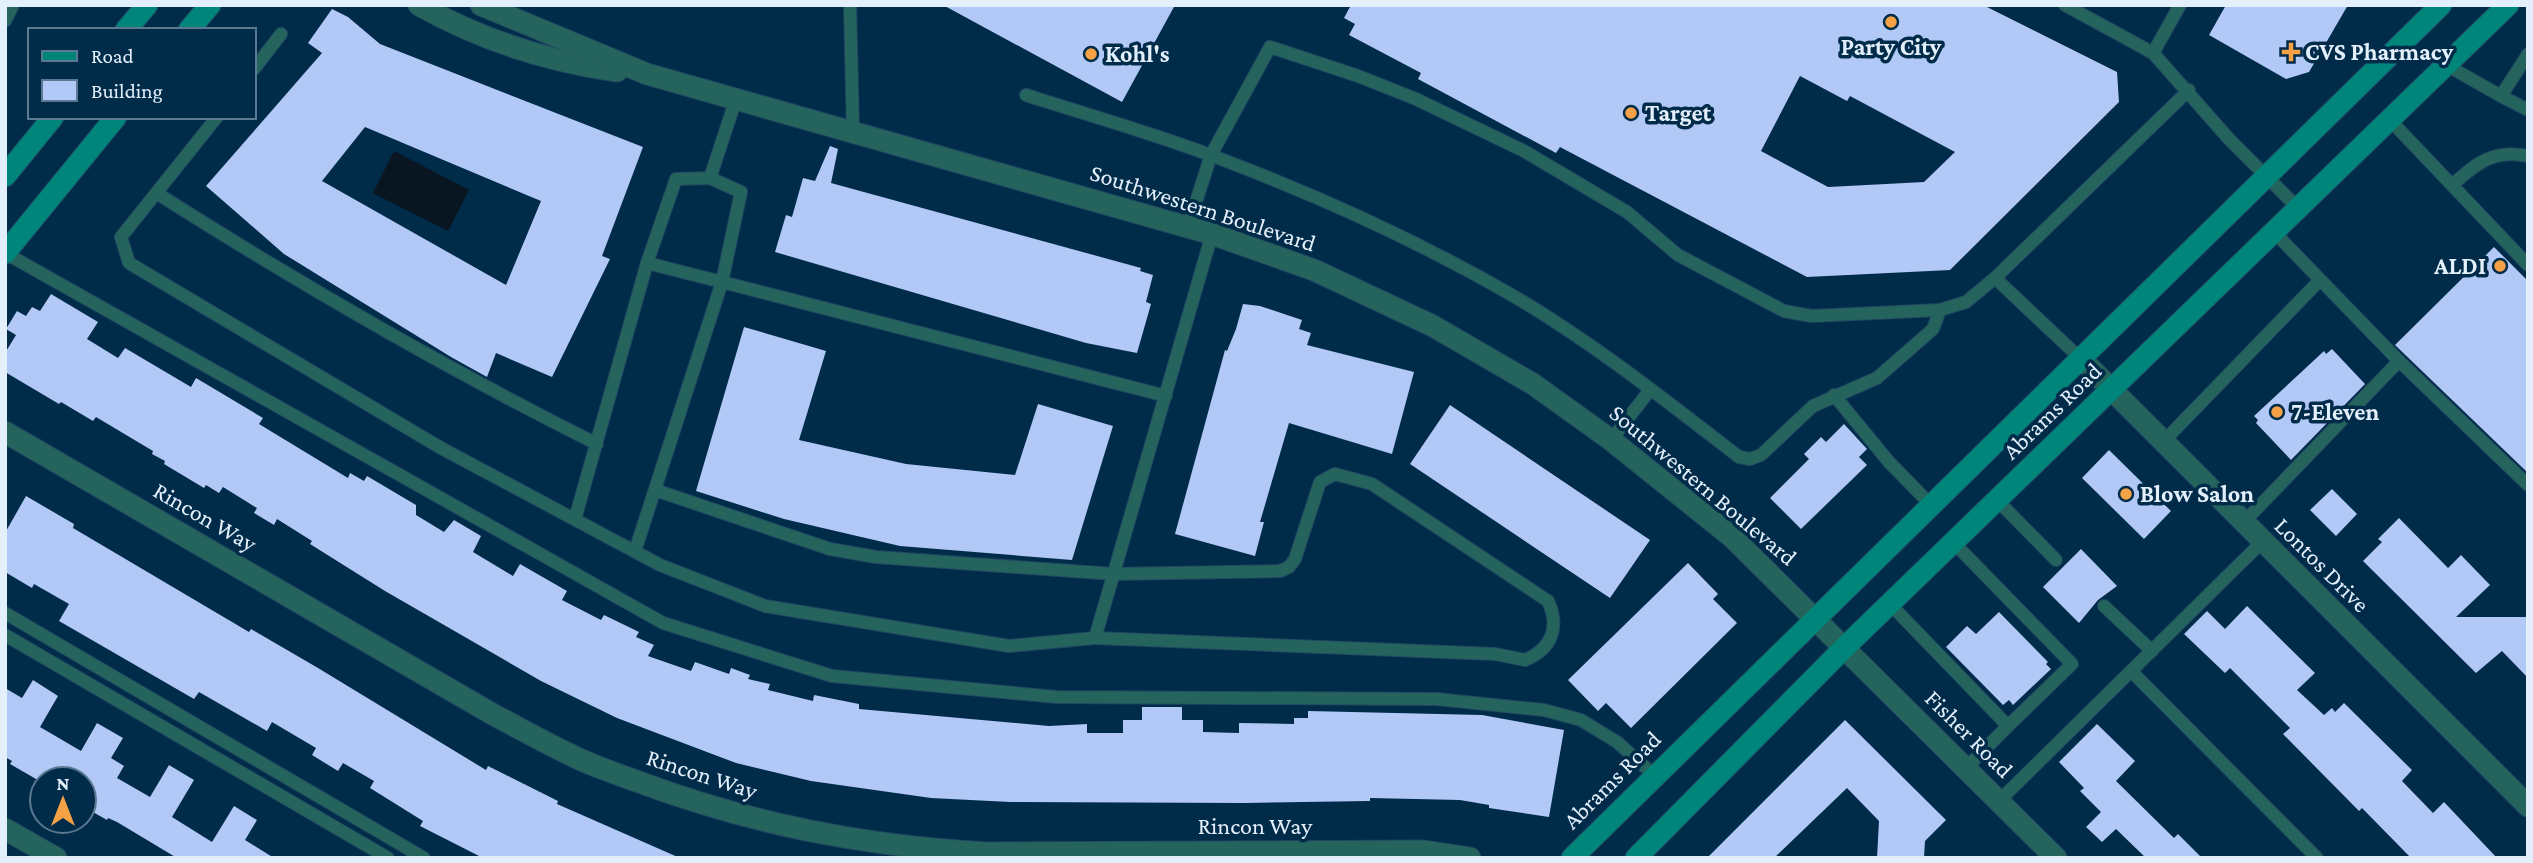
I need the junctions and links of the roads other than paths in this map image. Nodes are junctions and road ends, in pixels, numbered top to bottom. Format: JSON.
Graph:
{"nodes":[{"id":1,"x":13,"y":5,"type":"edge"},
{"id":2,"x":147,"y":5,"type":"edge"},
{"id":3,"x":210,"y":5,"type":"edge"},
{"id":4,"x":419,"y":5,"type":"edge"},
{"id":5,"x":481,"y":5,"type":"edge"},
{"id":6,"x":850,"y":5,"type":"edge"},
{"id":7,"x":2065,"y":5,"type":"edge"},
{"id":8,"x":2180,"y":5,"type":"edge"},
{"id":9,"x":2441,"y":5,"type":"edge"},
{"id":10,"x":2508,"y":5,"type":"edge"},
{"id":11,"x":5,"y":21,"type":"edge"},
{"id":12,"x":128,"y":28,"type":"edge"},
{"id":13,"x":191,"y":28,"type":"edge"},
{"id":14,"x":281,"y":34,"type":"dead end"},
{"id":15,"x":2153,"y":54,"type":"junction"},
{"id":16,"x":2528,"y":54,"type":"edge"},
{"id":17,"x":2446,"y":65,"type":"junction"},
{"id":18,"x":256,"y":66,"type":"edge"},
{"id":19,"x":647,"y":74,"type":"junction"},
{"id":20,"x":2189,"y":90,"type":"junction"},
{"id":21,"x":1026,"y":95,"type":"dead end"},
{"id":22,"x":2501,"y":96,"type":"junction"},
{"id":23,"x":736,"y":100,"type":"junction"},
{"id":24,"x":2528,"y":110,"type":"edge"},
{"id":25,"x":51,"y":119,"type":"edge"},
{"id":26,"x":114,"y":119,"type":"edge"},
{"id":27,"x":215,"y":119,"type":"edge"},
{"id":28,"x":2390,"y":120,"type":"junction"},
{"id":29,"x":853,"y":132,"type":"junction"},
{"id":30,"x":1212,"y":155,"type":"junction"},
{"id":31,"x":2528,"y":156,"type":"edge"},
{"id":32,"x":5,"y":176,"type":"edge"},
{"id":33,"x":2267,"y":176,"type":"junction"},
{"id":34,"x":710,"y":178,"type":"junction"},
{"id":35,"x":2452,"y":185,"type":"junction"},
{"id":36,"x":158,"y":194,"type":"junction"},
{"id":37,"x":2299,"y":209,"type":"junction"},
{"id":38,"x":1188,"y":227,"type":"junction"},
{"id":39,"x":2274,"y":232,"type":"junction"},
{"id":40,"x":1212,"y":234,"type":"junction"},
{"id":41,"x":5,"y":253,"type":"edge"},
{"id":42,"x":647,"y":263,"type":"junction"},
{"id":43,"x":2528,"y":265,"type":"edge"},
{"id":44,"x":1994,"y":278,"type":"junction"},
{"id":45,"x":2320,"y":280,"type":"junction"},
{"id":46,"x":722,"y":282,"type":"junction"},
{"id":47,"x":1940,"y":310,"type":"junction"},
{"id":48,"x":2081,"y":359,"type":"junction"},
{"id":49,"x":2399,"y":361,"type":"junction"},
{"id":50,"x":1650,"y":390,"type":"junction"},
{"id":51,"x":2110,"y":391,"type":"junction"},
{"id":52,"x":1834,"y":395,"type":"junction"},
{"id":53,"x":1166,"y":396,"type":"junction"},
{"id":54,"x":5,"y":432,"type":"edge"},
{"id":55,"x":1611,"y":440,"type":"junction"},
{"id":56,"x":2162,"y":443,"type":"junction"},
{"id":57,"x":597,"y":444,"type":"junction"},
{"id":58,"x":2528,"y":485,"type":"edge"},
{"id":59,"x":655,"y":489,"type":"junction"},
{"id":60,"x":1997,"y":500,"type":"junction"},
{"id":61,"x":1932,"y":506,"type":"junction"},
{"id":62,"x":575,"y":519,"type":"junction"},
{"id":63,"x":2243,"y":523,"type":"junction"},
{"id":64,"x":1953,"y":542,"type":"junction"},
{"id":65,"x":2262,"y":542,"type":"junction"},
{"id":66,"x":635,"y":551,"type":"junction"},
{"id":67,"x":2056,"y":560,"type":"dead end"},
{"id":68,"x":1114,"y":574,"type":"junction"},
{"id":69,"x":1890,"y":604,"type":"junction"},
{"id":70,"x":2104,"y":606,"type":"dead end"},
{"id":71,"x":5,"y":613,"type":"edge"},
{"id":72,"x":1817,"y":618,"type":"junction"},
{"id":73,"x":5,"y":635,"type":"edge"},
{"id":74,"x":1095,"y":638,"type":"junction"},
{"id":75,"x":1845,"y":647,"type":"junction"},
{"id":76,"x":2152,"y":651,"type":"junction"},
{"id":77,"x":2132,"y":672,"type":"junction"},
{"id":78,"x":2008,"y":726,"type":"junction"},
{"id":79,"x":1966,"y":768,"type":"junction"},
{"id":80,"x":1654,"y":775,"type":"junction"},
{"id":81,"x":1999,"y":801,"type":"junction"},
{"id":82,"x":2528,"y":806,"type":"edge"},
{"id":83,"x":5,"y":829,"type":"edge"},
{"id":84,"x":56,"y":858,"type":"edge"},
{"id":85,"x":388,"y":858,"type":"edge"},
{"id":86,"x":424,"y":858,"type":"edge"},
{"id":87,"x":1470,"y":858,"type":"edge"},
{"id":88,"x":1572,"y":858,"type":"edge"},
{"id":89,"x":1636,"y":858,"type":"edge"},
{"id":90,"x":2056,"y":858,"type":"edge"},
{"id":91,"x":2317,"y":858,"type":"edge"}],
"edges":[{"from":1,"to":11,"type":"lane"},
{"from":2,"to":12,"type":"main road"},
{"from":3,"to":13,"type":"main road"},
{"from":4,"to":19,"type":"street","name":"Southwestern Boulevard"},
{"from":5,"to":19,"type":"street","name":"Southwestern Boulevard"},
{"from":6,"to":29,"type":"lane"},
{"from":7,"to":15,"type":"lane"},
{"from":8,"to":15,"type":"lane"},
{"from":9,"to":33,"type":"main road","name":"Abrams Road"},
{"from":10,"to":17,"type":"main road","name":"Abrams Road"},
{"from":14,"to":18,"type":"lane"},
{"from":15,"to":20,"type":"lane"},
{"from":16,"to":22,"type":"lane"},
{"from":17,"to":22,"type":"lane"},
{"from":17,"to":28,"type":"main road","name":"Abrams Road"},
{"from":19,"to":23,"type":"street","name":"Southwestern Boulevard"},
{"from":20,"to":33,"type":"lane"},
{"from":20,"to":44,"type":"lane"},
{"from":21,"to":30,"type":"lane"},
{"from":22,"to":24,"type":"lane"},
{"from":23,"to":29,"type":"street","name":"Southwestern Boulevard"},
{"from":23,"to":34,"type":"lane"},
{"from":25,"to":32,"type":"main road"},
{"from":26,"to":41,"type":"main road"},
{"from":27,"to":36,"type":"lane"},
{"from":28,"to":35,"type":"lane"},
{"from":28,"to":37,"type":"main road","name":"Abrams Road"},
{"from":29,"to":38,"type":"street","name":"Southwestern Boulevard"},
{"from":30,"to":38,"type":"lane"},
{"from":30,"to":47,"type":"lane"},
{"from":30,"to":50,"type":"lane"},
{"from":31,"to":35,"type":"lane"},
{"from":33,"to":37,"type":"lane"},
{"from":33,"to":48,"type":"main road","name":"Abrams Road"},
{"from":34,"to":42,"type":"lane"},
{"from":34,"to":46,"type":"lane"},
{"from":35,"to":43,"type":"lane"},
{"from":36,"to":57,"type":"lane"},
{"from":36,"to":62,"type":"lane"},
{"from":37,"to":39,"type":"main road","name":"Abrams Road"},
{"from":38,"to":40,"type":"street","name":"Southwestern Boulevard"},
{"from":39,"to":45,"type":"lane"},
{"from":39,"to":51,"type":"main road","name":"Abrams Road"},
{"from":40,"to":53,"type":"lane"},
{"from":40,"to":55,"type":"street","name":"Southwestern Boulevard"},
{"from":41,"to":80,"type":"lane"},
{"from":42,"to":46,"type":"lane"},
{"from":42,"to":57,"type":"lane"},
{"from":44,"to":47,"type":"lane"},
{"from":44,"to":48,"type":"lane"},
{"from":45,"to":49,"type":"lane"},
{"from":45,"to":56,"type":"lane"},
{"from":46,"to":53,"type":"lane"},
{"from":46,"to":59,"type":"lane"},
{"from":47,"to":52,"type":"lane"},
{"from":48,"to":51,"type":"street","name":"Lontos Drive"},
{"from":48,"to":61,"type":"main road","name":"Abrams Road"},
{"from":49,"to":58,"type":"lane"},
{"from":49,"to":63,"type":"lane"},
{"from":50,"to":52,"type":"lane"},
{"from":50,"to":55,"type":"lane"},
{"from":51,"to":56,"type":"street","name":"Lontos Drive"},
{"from":51,"to":60,"type":"main road","name":"Abrams Road"},
{"from":52,"to":61,"type":"lane"},
{"from":53,"to":68,"type":"lane"},
{"from":54,"to":87,"type":"street","name":"Rincon Way"},
{"from":55,"to":72,"type":"street","name":"Southwestern Boulevard"},
{"from":56,"to":63,"type":"street","name":"Lontos Drive"},
{"from":57,"to":62,"type":"lane"},
{"from":59,"to":66,"type":"lane"},
{"from":59,"to":68,"type":"lane"},
{"from":60,"to":64,"type":"main road","name":"Abrams Road"},
{"from":60,"to":67,"type":"lane"},
{"from":61,"to":72,"type":"main road","name":"Abrams Road"},
{"from":62,"to":66,"type":"lane"},
{"from":63,"to":65,"type":"street","name":"Lontos Drive"},
{"from":64,"to":69,"type":"main road","name":"Abrams Road"},
{"from":64,"to":78,"type":"lane"},
{"from":65,"to":76,"type":"lane"},
{"from":65,"to":82,"type":"street","name":"Lontos Drive"},
{"from":66,"to":74,"type":"lane"},
{"from":68,"to":74,"type":"lane"},
{"from":68,"to":74,"type":"lane"},
{"from":69,"to":75,"type":"main road","name":"Abrams Road"},
{"from":69,"to":78,"type":"lane"},
{"from":70,"to":76,"type":"lane"},
{"from":71,"to":86,"type":"lane"},
{"from":72,"to":75,"type":"street","name":"Southwestern Boulevard"},
{"from":72,"to":80,"type":"main road","name":"Abrams Road"},
{"from":73,"to":85,"type":"lane"},
{"from":75,"to":79,"type":"street","name":"Fisher Road"},
{"from":75,"to":89,"type":"main road","name":"Abrams Road"},
{"from":76,"to":77,"type":"lane"},
{"from":77,"to":81,"type":"lane"},
{"from":77,"to":91,"type":"lane"},
{"from":78,"to":79,"type":"lane"},
{"from":79,"to":81,"type":"street","name":"Fisher Road"},
{"from":80,"to":88,"type":"main road","name":"Abrams Road"},
{"from":81,"to":90,"type":"street","name":"Fisher Road"},
{"from":83,"to":84,"type":"street"}]}
